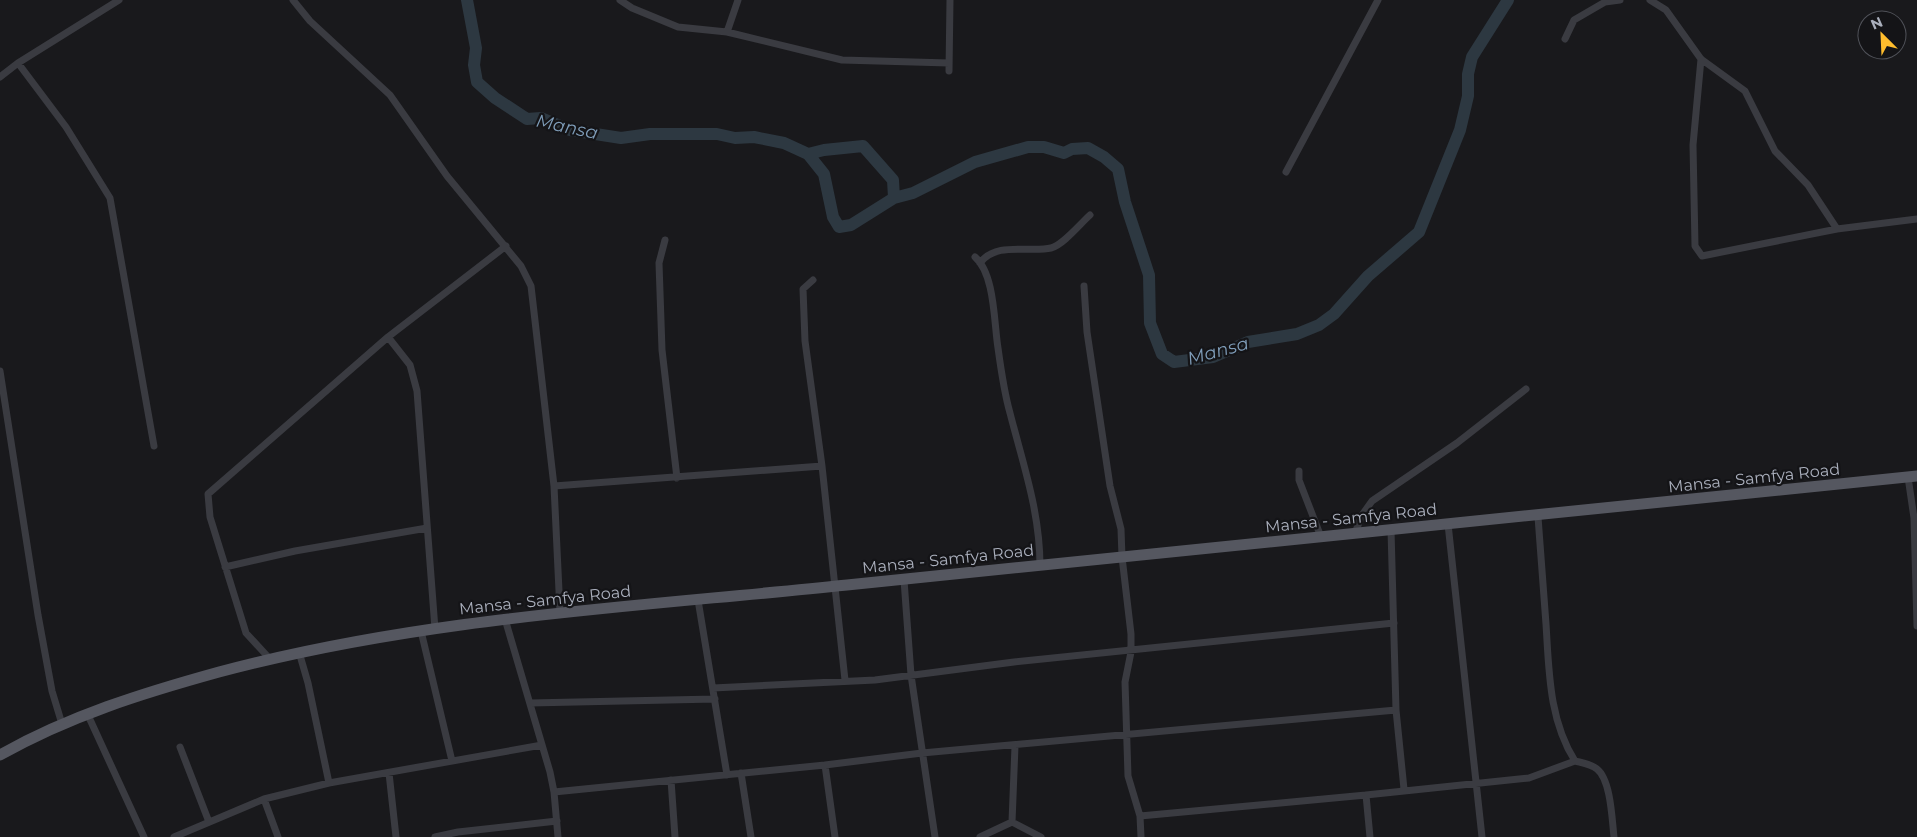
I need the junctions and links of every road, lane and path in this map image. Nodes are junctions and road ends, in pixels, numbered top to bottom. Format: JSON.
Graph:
{"nodes":[{"id":1,"x":119,"y":0,"type":"edge"},
{"id":2,"x":293,"y":0,"type":"edge"},
{"id":3,"x":620,"y":0,"type":"edge"},
{"id":4,"x":738,"y":0,"type":"edge"},
{"id":5,"x":950,"y":0,"type":"edge"},
{"id":6,"x":1378,"y":0,"type":"edge"},
{"id":7,"x":1620,"y":0,"type":"edge"},
{"id":8,"x":1650,"y":0,"type":"edge"},
{"id":9,"x":727,"y":32,"type":"junction"},
{"id":10,"x":1565,"y":39,"type":"dead end"},
{"id":11,"x":1701,"y":58,"type":"junction"},
{"id":12,"x":18,"y":63,"type":"junction"},
{"id":13,"x":0,"y":77,"type":"edge"},
{"id":14,"x":1286,"y":172,"type":"dead end"},
{"id":15,"x":1090,"y":215,"type":"dead end"},
{"id":16,"x":1917,"y":219,"type":"edge"},
{"id":17,"x":1837,"y":229,"type":"junction"},
{"id":18,"x":665,"y":240,"type":"dead end"},
{"id":19,"x":506,"y":246,"type":"junction"},
{"id":20,"x":813,"y":280,"type":"dead end"},
{"id":21,"x":1084,"y":286,"type":"dead end"},
{"id":22,"x":388,"y":337,"type":"junction"},
{"id":23,"x":0,"y":371,"type":"edge"},
{"id":24,"x":1526,"y":389,"type":"dead end"},
{"id":25,"x":154,"y":446,"type":"dead end"},
{"id":26,"x":822,"y":466,"type":"junction"},
{"id":27,"x":1299,"y":471,"type":"dead end"},
{"id":28,"x":1913,"y":477,"type":"edge"},
{"id":29,"x":676,"y":478,"type":"junction"},
{"id":30,"x":554,"y":486,"type":"junction"},
{"id":31,"x":1538,"y":517,"type":"junction"},
{"id":32,"x":1448,"y":524,"type":"junction"},
{"id":33,"x":427,"y":528,"type":"junction"},
{"id":34,"x":1391,"y":530,"type":"junction"},
{"id":35,"x":1355,"y":533,"type":"junction"},
{"id":36,"x":1321,"y":536,"type":"junction"},
{"id":37,"x":1122,"y":557,"type":"junction"},
{"id":38,"x":1040,"y":566,"type":"junction"},
{"id":39,"x":225,"y":567,"type":"junction"},
{"id":40,"x":904,"y":580,"type":"junction"},
{"id":41,"x":835,"y":587,"type":"junction"},
{"id":42,"x":698,"y":600,"type":"junction"},
{"id":43,"x":560,"y":612,"type":"junction"},
{"id":44,"x":505,"y":619,"type":"junction"},
{"id":45,"x":1394,"y":624,"type":"junction"},
{"id":46,"x":1917,"y":626,"type":"edge"},
{"id":47,"x":435,"y":629,"type":"junction"},
{"id":48,"x":420,"y":631,"type":"junction"},
{"id":49,"x":299,"y":652,"type":"junction"},
{"id":50,"x":1131,"y":652,"type":"junction"},
{"id":51,"x":270,"y":659,"type":"junction"},
{"id":52,"x":911,"y":675,"type":"junction"},
{"id":53,"x":845,"y":680,"type":"junction"},
{"id":54,"x":713,"y":688,"type":"junction"},
{"id":55,"x":715,"y":699,"type":"junction"},
{"id":56,"x":530,"y":703,"type":"junction"},
{"id":57,"x":1396,"y":710,"type":"junction"},
{"id":58,"x":86,"y":712,"type":"junction"},
{"id":59,"x":62,"y":724,"type":"junction"},
{"id":60,"x":1129,"y":735,"type":"junction"},
{"id":61,"x":542,"y":745,"type":"junction"},
{"id":62,"x":1015,"y":746,"type":"junction"},
{"id":63,"x":180,"y":748,"type":"dead end"},
{"id":64,"x":922,"y":753,"type":"junction"},
{"id":65,"x":0,"y":755,"type":"edge"},
{"id":66,"x":452,"y":761,"type":"junction"},
{"id":67,"x":1575,"y":761,"type":"junction"},
{"id":68,"x":825,"y":765,"type":"junction"},
{"id":69,"x":389,"y":773,"type":"junction"},
{"id":70,"x":742,"y":773,"type":"junction"},
{"id":71,"x":727,"y":775,"type":"junction"},
{"id":72,"x":670,"y":780,"type":"junction"},
{"id":73,"x":1476,"y":782,"type":"junction"},
{"id":74,"x":329,"y":783,"type":"junction"},
{"id":75,"x":1404,"y":789,"type":"junction"},
{"id":76,"x":554,"y":792,"type":"junction"},
{"id":77,"x":1366,"y":795,"type":"junction"},
{"id":78,"x":264,"y":799,"type":"junction"},
{"id":79,"x":1140,"y":816,"type":"junction"},
{"id":80,"x":557,"y":821,"type":"junction"},
{"id":81,"x":209,"y":822,"type":"junction"},
{"id":82,"x":1012,"y":822,"type":"junction"},
{"id":83,"x":459,"y":834,"type":"edge"},
{"id":84,"x":144,"y":837,"type":"edge"},
{"id":85,"x":174,"y":837,"type":"edge"},
{"id":86,"x":278,"y":837,"type":"edge"},
{"id":87,"x":396,"y":837,"type":"edge"},
{"id":88,"x":435,"y":837,"type":"edge"},
{"id":89,"x":558,"y":837,"type":"edge"},
{"id":90,"x":675,"y":837,"type":"edge"},
{"id":91,"x":751,"y":837,"type":"edge"},
{"id":92,"x":835,"y":837,"type":"edge"},
{"id":93,"x":935,"y":837,"type":"edge"},
{"id":94,"x":980,"y":837,"type":"edge"},
{"id":95,"x":1041,"y":837,"type":"edge"},
{"id":96,"x":1141,"y":837,"type":"edge"},
{"id":97,"x":1370,"y":837,"type":"edge"},
{"id":98,"x":1482,"y":837,"type":"edge"},
{"id":99,"x":1614,"y":837,"type":"edge"}],
"edges":[{"from":1,"to":12,"type":"street"},
{"from":2,"to":19,"type":"street"},
{"from":3,"to":9,"type":"street"},
{"from":4,"to":9,"type":"street"},
{"from":5,"to":9,"type":"street"},
{"from":6,"to":14,"type":"street"},
{"from":7,"to":10,"type":"street"},
{"from":8,"to":11,"type":"street"},
{"from":11,"to":17,"type":"street"},
{"from":11,"to":17,"type":"street"},
{"from":12,"to":13,"type":"street"},
{"from":12,"to":25,"type":"street"},
{"from":15,"to":38,"type":"street"},
{"from":16,"to":17,"type":"street"},
{"from":18,"to":29,"type":"street"},
{"from":19,"to":22,"type":"street"},
{"from":19,"to":30,"type":"street"},
{"from":20,"to":26,"type":"street"},
{"from":21,"to":37,"type":"street"},
{"from":22,"to":33,"type":"street"},
{"from":22,"to":39,"type":"street"},
{"from":23,"to":59,"type":"street"},
{"from":24,"to":35,"type":"street"},
{"from":26,"to":29,"type":"street"},
{"from":26,"to":41,"type":"street"},
{"from":27,"to":36,"type":"street"},
{"from":28,"to":31,"type":"main road","name":"Mansa - Samfya Road"},
{"from":28,"to":46,"type":"street"},
{"from":29,"to":30,"type":"street"},
{"from":30,"to":43,"type":"street"},
{"from":31,"to":32,"type":"main road","name":"Mansa - Samfya Road"},
{"from":31,"to":67,"type":"street"},
{"from":32,"to":34,"type":"main road","name":"Mansa - Samfya Road"},
{"from":32,"to":73,"type":"street"},
{"from":33,"to":39,"type":"street"},
{"from":33,"to":47,"type":"street"},
{"from":34,"to":35,"type":"main road","name":"Mansa - Samfya Road"},
{"from":34,"to":45,"type":"street"},
{"from":35,"to":36,"type":"main road","name":"Mansa - Samfya Road"},
{"from":36,"to":37,"type":"main road","name":"Mansa - Samfya Road"},
{"from":37,"to":38,"type":"main road","name":"Mansa - Samfya Road"},
{"from":37,"to":50,"type":"street"},
{"from":38,"to":40,"type":"main road","name":"Mansa - Samfya Road"},
{"from":39,"to":51,"type":"street"},
{"from":40,"to":41,"type":"main road","name":"Mansa - Samfya Road"},
{"from":40,"to":52,"type":"street"},
{"from":41,"to":42,"type":"main road","name":"Mansa - Samfya Road"},
{"from":41,"to":53,"type":"street"},
{"from":42,"to":43,"type":"main road","name":"Mansa - Samfya Road"},
{"from":42,"to":54,"type":"street"},
{"from":43,"to":44,"type":"main road","name":"Mansa - Samfya Road"},
{"from":44,"to":47,"type":"main road","name":"Mansa - Samfya Road"},
{"from":44,"to":56,"type":"street"},
{"from":45,"to":50,"type":"street"},
{"from":45,"to":57,"type":"street"},
{"from":47,"to":48,"type":"main road","name":"Mansa - Samfya Road"},
{"from":48,"to":49,"type":"main road","name":"Mansa - Samfya Road"},
{"from":48,"to":66,"type":"street"},
{"from":49,"to":51,"type":"main road","name":"Mansa - Samfya Road"},
{"from":49,"to":74,"type":"street"},
{"from":50,"to":52,"type":"street"},
{"from":50,"to":60,"type":"street"},
{"from":51,"to":58,"type":"main road","name":"Mansa - Samfya Road"},
{"from":52,"to":53,"type":"street"},
{"from":52,"to":64,"type":"street"},
{"from":53,"to":54,"type":"street"},
{"from":54,"to":55,"type":"street"},
{"from":55,"to":56,"type":"street"},
{"from":55,"to":71,"type":"street"},
{"from":56,"to":61,"type":"street"},
{"from":57,"to":60,"type":"street"},
{"from":57,"to":75,"type":"street"},
{"from":58,"to":59,"type":"main road","name":"Mansa - Samfya Road"},
{"from":58,"to":84,"type":"street"},
{"from":59,"to":65,"type":"main road","name":"Mansa - Samfya Road"},
{"from":60,"to":62,"type":"street"},
{"from":60,"to":79,"type":"street"},
{"from":61,"to":66,"type":"street"},
{"from":61,"to":76,"type":"street"},
{"from":62,"to":64,"type":"street"},
{"from":62,"to":82,"type":"street"},
{"from":63,"to":81,"type":"street"},
{"from":64,"to":68,"type":"street"},
{"from":64,"to":93,"type":"street"},
{"from":66,"to":69,"type":"street"},
{"from":67,"to":73,"type":"street"},
{"from":67,"to":99,"type":"street"},
{"from":68,"to":70,"type":"street"},
{"from":68,"to":92,"type":"street"},
{"from":69,"to":74,"type":"street"},
{"from":69,"to":87,"type":"street"},
{"from":70,"to":71,"type":"street"},
{"from":70,"to":91,"type":"street"},
{"from":71,"to":72,"type":"street"},
{"from":72,"to":76,"type":"street"},
{"from":72,"to":90,"type":"street"},
{"from":73,"to":75,"type":"street"},
{"from":73,"to":98,"type":"street"},
{"from":74,"to":78,"type":"street"},
{"from":75,"to":77,"type":"street"},
{"from":76,"to":80,"type":"street"},
{"from":77,"to":79,"type":"street"},
{"from":77,"to":97,"type":"street"},
{"from":78,"to":81,"type":"street"},
{"from":78,"to":86,"type":"street"},
{"from":79,"to":96,"type":"street"},
{"from":80,"to":83,"type":"street"},
{"from":80,"to":89,"type":"street"},
{"from":81,"to":85,"type":"street"},
{"from":82,"to":94,"type":"street"},
{"from":82,"to":95,"type":"street"},
{"from":83,"to":88,"type":"street"}]}
